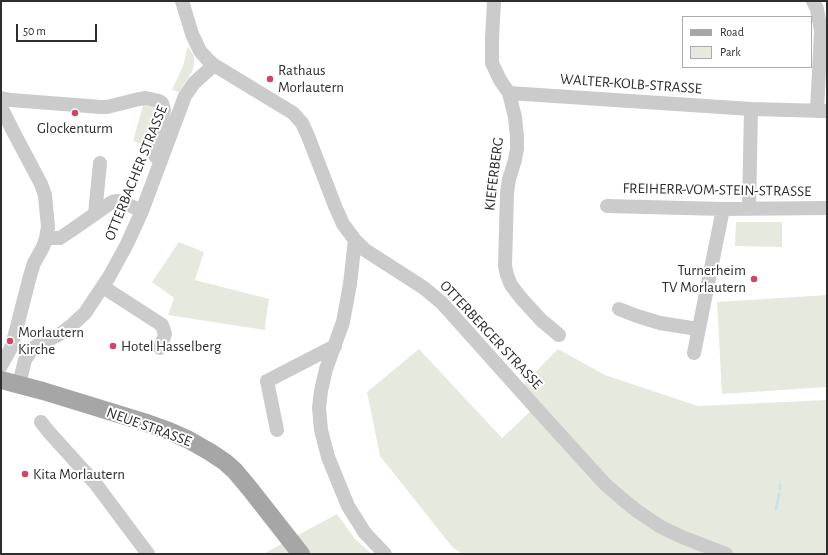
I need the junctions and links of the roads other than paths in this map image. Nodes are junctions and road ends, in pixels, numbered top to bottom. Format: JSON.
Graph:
{"nodes":[{"id":1,"x":182,"y":1,"type":"edge"},
{"id":2,"x":494,"y":1,"type":"edge"},
{"id":3,"x":813,"y":1,"type":"edge"},
{"id":4,"x":214,"y":66,"type":"junction"},
{"id":5,"x":509,"y":93,"type":"junction"},
{"id":6,"x":1,"y":98,"type":"edge"},
{"id":7,"x":1,"y":107,"type":"edge"},
{"id":8,"x":751,"y":109,"type":"junction"},
{"id":9,"x":822,"y":111,"type":"edge"},
{"id":10,"x":161,"y":161,"type":"junction"},
{"id":11,"x":100,"y":163,"type":"dead end"},
{"id":12,"x":607,"y":206,"type":"dead end"},
{"id":13,"x":749,"y":208,"type":"junction"},
{"id":14,"x":827,"y":208,"type":"edge"},
{"id":15,"x":723,"y":209,"type":"junction"},
{"id":16,"x":142,"y":211,"type":"junction"},
{"id":17,"x":95,"y":214,"type":"junction"},
{"id":18,"x":46,"y":238,"type":"junction"},
{"id":19,"x":355,"y":240,"type":"junction"},
{"id":20,"x":103,"y":287,"type":"junction"},
{"id":21,"x":619,"y":309,"type":"dead end"},
{"id":22,"x":698,"y":329,"type":"junction"},
{"id":23,"x":559,"y":335,"type":"dead end"},
{"id":24,"x":12,"y":346,"type":"junction"},
{"id":25,"x":335,"y":346,"type":"junction"},
{"id":26,"x":160,"y":348,"type":"dead end"},
{"id":27,"x":694,"y":353,"type":"dead end"},
{"id":28,"x":28,"y":354,"type":"junction"},
{"id":29,"x":1,"y":366,"type":"edge"},
{"id":30,"x":1,"y":380,"type":"edge"},
{"id":31,"x":18,"y":384,"type":"junction"},
{"id":32,"x":41,"y":422,"type":"dead end"},
{"id":33,"x":277,"y":430,"type":"dead end"},
{"id":34,"x":148,"y":554,"type":"edge"},
{"id":35,"x":301,"y":554,"type":"edge"},
{"id":36,"x":385,"y":554,"type":"edge"},
{"id":37,"x":726,"y":554,"type":"edge"}],
"edges":[{"from":1,"to":4,"type":"street","name":"OTTERBERGER STRASSE"},
{"from":2,"to":5,"type":"street","name":"KIEFERBERG"},
{"from":3,"to":9,"type":"street"},
{"from":4,"to":10,"type":"street","name":"OTTERBACHER STRASSE"},
{"from":4,"to":19,"type":"street","name":"OTTERBERGER STRASSE"},
{"from":5,"to":8,"type":"street","name":"WALTER-KOLB-STRASSE"},
{"from":5,"to":23,"type":"street","name":"KIEFERBERG"},
{"from":6,"to":10,"type":"street"},
{"from":7,"to":18,"type":"street"},
{"from":8,"to":9,"type":"street","name":"WALTER-KOLB-STRASSE"},
{"from":8,"to":13,"type":"street"},
{"from":10,"to":16,"type":"street","name":"OTTERBACHER STRASSE"},
{"from":11,"to":17,"type":"street"},
{"from":12,"to":15,"type":"street","name":"FREIHERR-VOM-STEIN-STRASSE"},
{"from":13,"to":14,"type":"street","name":"FREIHERR-VOM-STEIN-STRASSE"},
{"from":13,"to":15,"type":"street","name":"FREIHERR-VOM-STEIN-STRASSE"},
{"from":15,"to":22,"type":"street"},
{"from":16,"to":17,"type":"street"},
{"from":16,"to":20,"type":"street","name":"OTTERBACHER STRASSE"},
{"from":17,"to":18,"type":"street"},
{"from":18,"to":24,"type":"street"},
{"from":19,"to":25,"type":"street"},
{"from":19,"to":37,"type":"street","name":"OTTERBERGER STRASSE"},
{"from":20,"to":26,"type":"street"},
{"from":20,"to":28,"type":"street","name":"OTTERBACHER STRASSE"},
{"from":21,"to":22,"type":"street"},
{"from":22,"to":27,"type":"street"},
{"from":24,"to":28,"type":"street"},
{"from":24,"to":29,"type":"street"},
{"from":25,"to":33,"type":"street"},
{"from":25,"to":36,"type":"street"},
{"from":28,"to":31,"type":"street"},
{"from":30,"to":31,"type":"main road","name":"NEUE STRASSE"},
{"from":31,"to":35,"type":"main road","name":"NEUE STRASSE"},
{"from":32,"to":34,"type":"street"}]}
